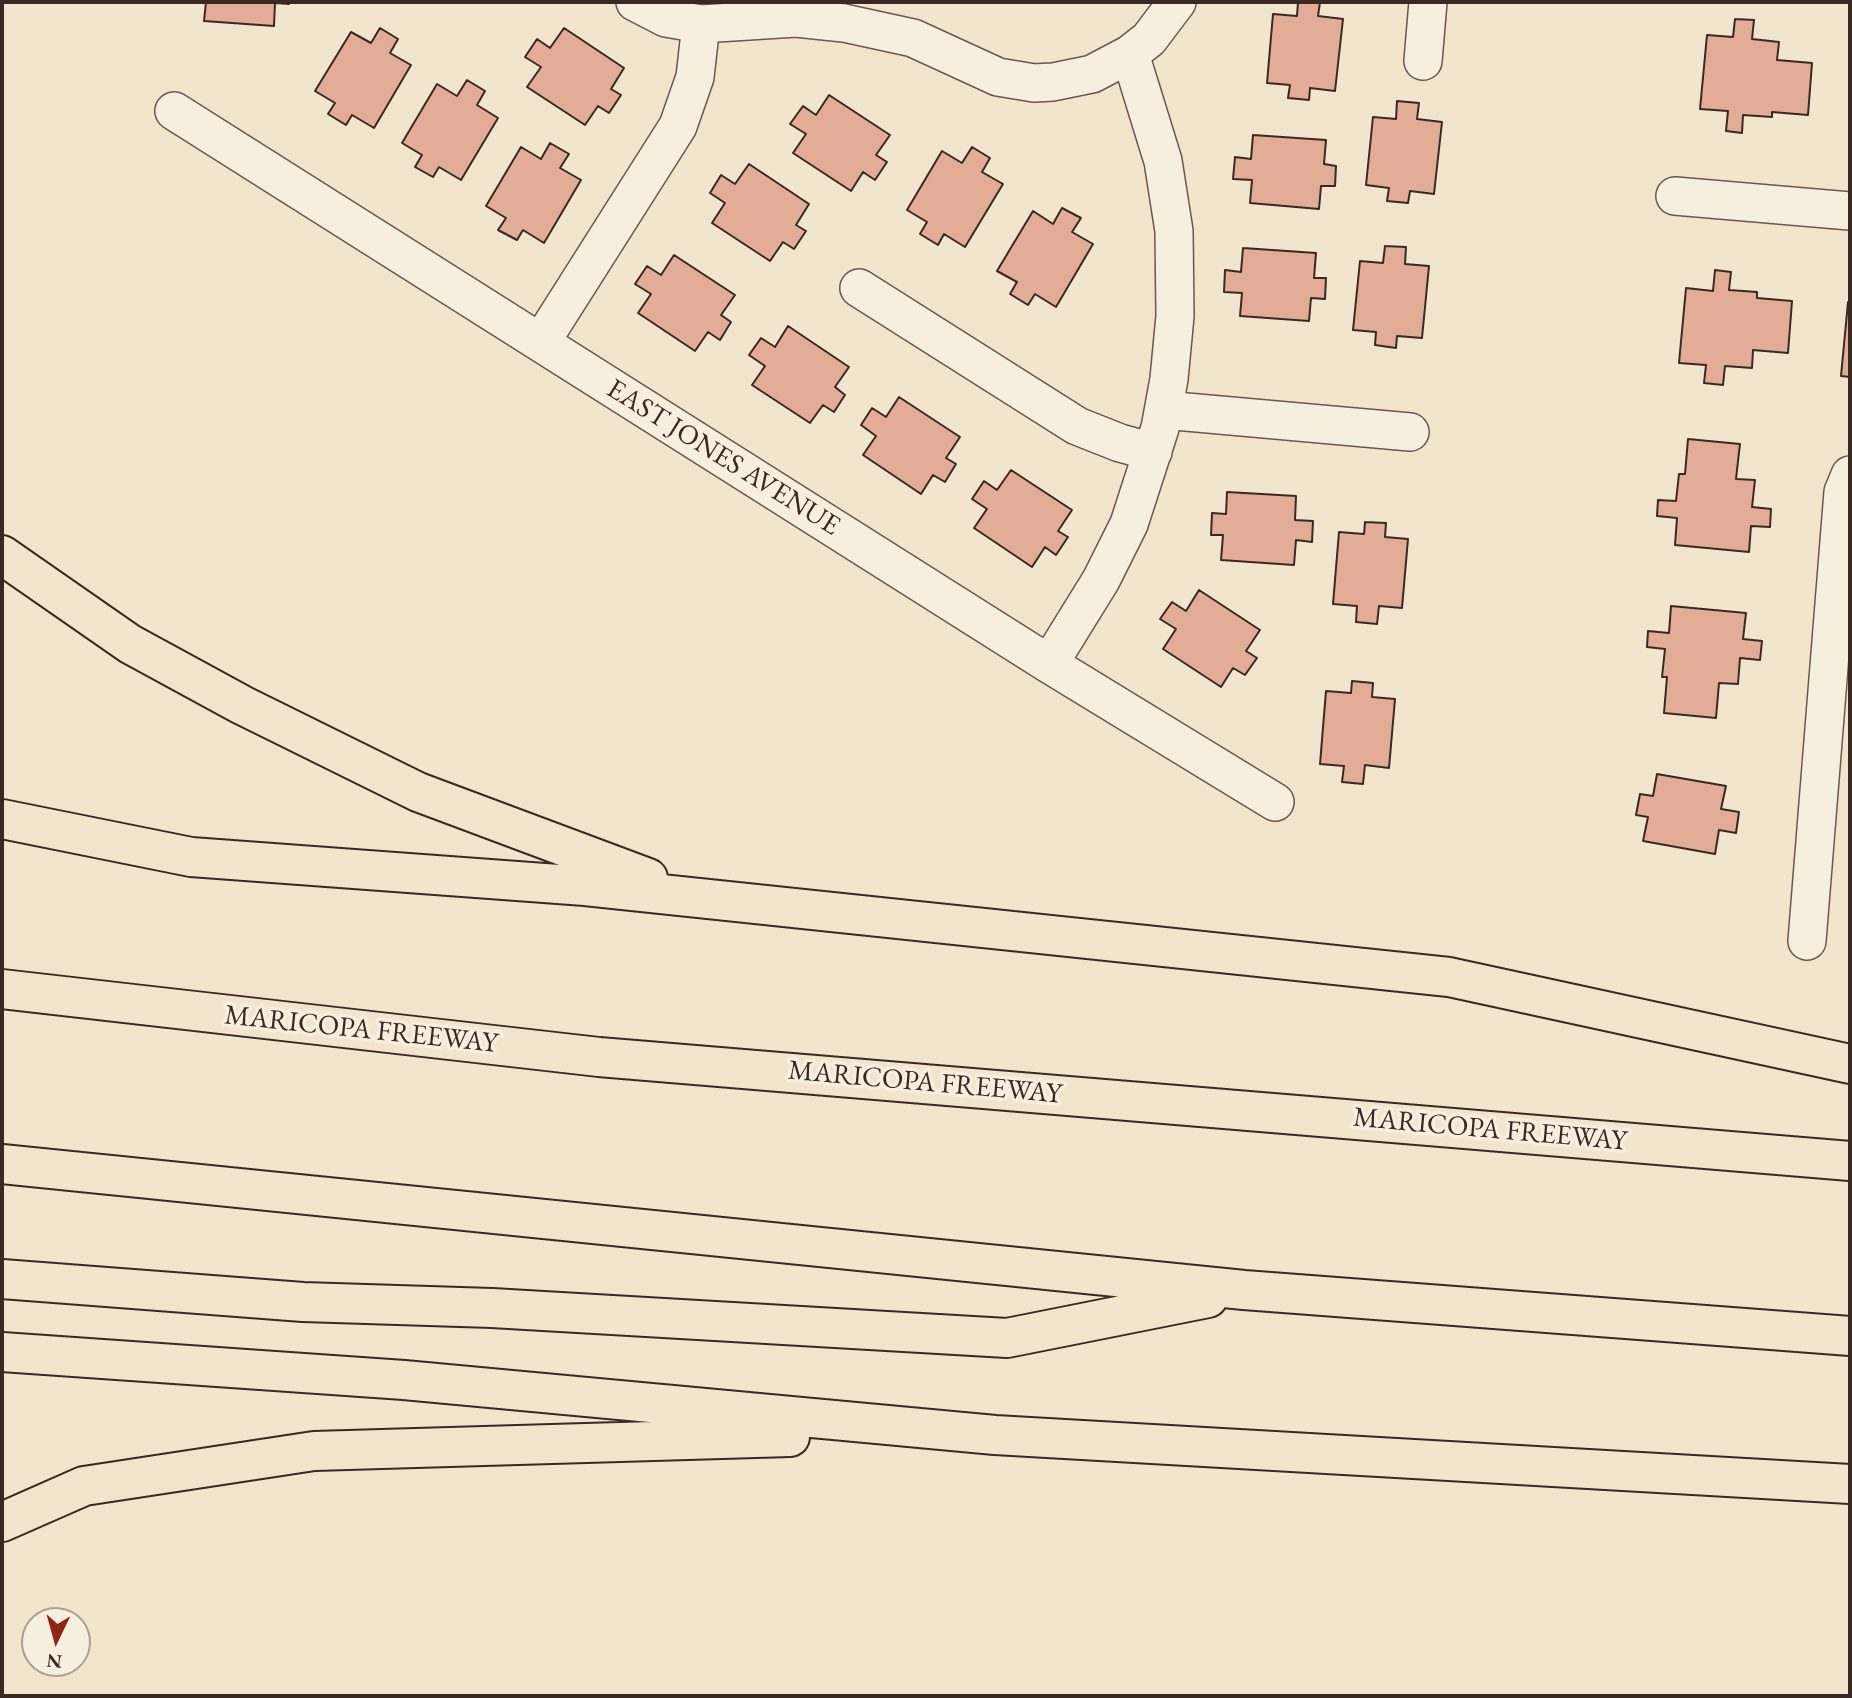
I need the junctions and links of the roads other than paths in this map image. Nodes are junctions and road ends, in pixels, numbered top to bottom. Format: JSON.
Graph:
{"nodes":[{"id":1,"x":635,"y":2,"type":"edge"},
{"id":2,"x":1177,"y":2,"type":"edge"},
{"id":3,"x":1428,"y":2,"type":"edge"},
{"id":4,"x":701,"y":24,"type":"junction"},
{"id":5,"x":1130,"y":54,"type":"junction"},
{"id":6,"x":1423,"y":61,"type":"dead end"},
{"id":7,"x":174,"y":111,"type":"dead end"},
{"id":8,"x":1675,"y":196,"type":"dead end"},
{"id":9,"x":1850,"y":211,"type":"edge"},
{"id":10,"x":859,"y":288,"type":"dead end"},
{"id":11,"x":541,"y":342,"type":"junction"},
{"id":12,"x":1164,"y":410,"type":"junction"},
{"id":13,"x":1410,"y":432,"type":"dead end"},
{"id":14,"x":1153,"y":452,"type":"junction"},
{"id":15,"x":1850,"y":475,"type":"edge"},
{"id":16,"x":2,"y":555,"type":"edge"},
{"id":17,"x":1049,"y":664,"type":"junction"},
{"id":18,"x":1275,"y":802,"type":"dead end"},
{"id":19,"x":2,"y":819,"type":"edge"},
{"id":20,"x":706,"y":899,"type":"junction"},
{"id":21,"x":1807,"y":941,"type":"dead end"},
{"id":22,"x":2,"y":989,"type":"edge"},
{"id":23,"x":1850,"y":1063,"type":"edge"},
{"id":24,"x":1850,"y":1161,"type":"edge"},
{"id":25,"x":2,"y":1164,"type":"edge"},
{"id":26,"x":2,"y":1279,"type":"edge"},
{"id":27,"x":1244,"y":1290,"type":"junction"},
{"id":28,"x":1850,"y":1336,"type":"edge"},
{"id":29,"x":2,"y":1352,"type":"edge"},
{"id":30,"x":995,"y":1435,"type":"junction"},
{"id":31,"x":1850,"y":1484,"type":"edge"},
{"id":32,"x":2,"y":1522,"type":"edge"}],
"edges":[{"from":1,"to":4,"type":"street"},
{"from":2,"to":5,"type":"street"},
{"from":3,"to":6,"type":"street"},
{"from":4,"to":5,"type":"street"},
{"from":4,"to":11,"type":"street"},
{"from":5,"to":12,"type":"street"},
{"from":7,"to":11,"type":"street","name":"EAST JONES AVENUE"},
{"from":8,"to":9,"type":"street"},
{"from":10,"to":14,"type":"street"},
{"from":11,"to":17,"type":"street","name":"EAST JONES AVENUE"},
{"from":12,"to":13,"type":"street"},
{"from":12,"to":14,"type":"street"},
{"from":14,"to":17,"type":"street"},
{"from":15,"to":21,"type":"street"},
{"from":16,"to":20,"type":"highway"},
{"from":17,"to":18,"type":"street","name":"EAST JONES AVENUE"},
{"from":19,"to":20,"type":"highway"},
{"from":20,"to":23,"type":"highway"},
{"from":22,"to":24,"type":"highway","name":"MARICOPA FREEWAY"},
{"from":25,"to":27,"type":"highway"},
{"from":26,"to":27,"type":"highway"},
{"from":27,"to":28,"type":"highway"},
{"from":29,"to":30,"type":"highway"},
{"from":30,"to":31,"type":"highway"},
{"from":30,"to":32,"type":"highway"}]}
